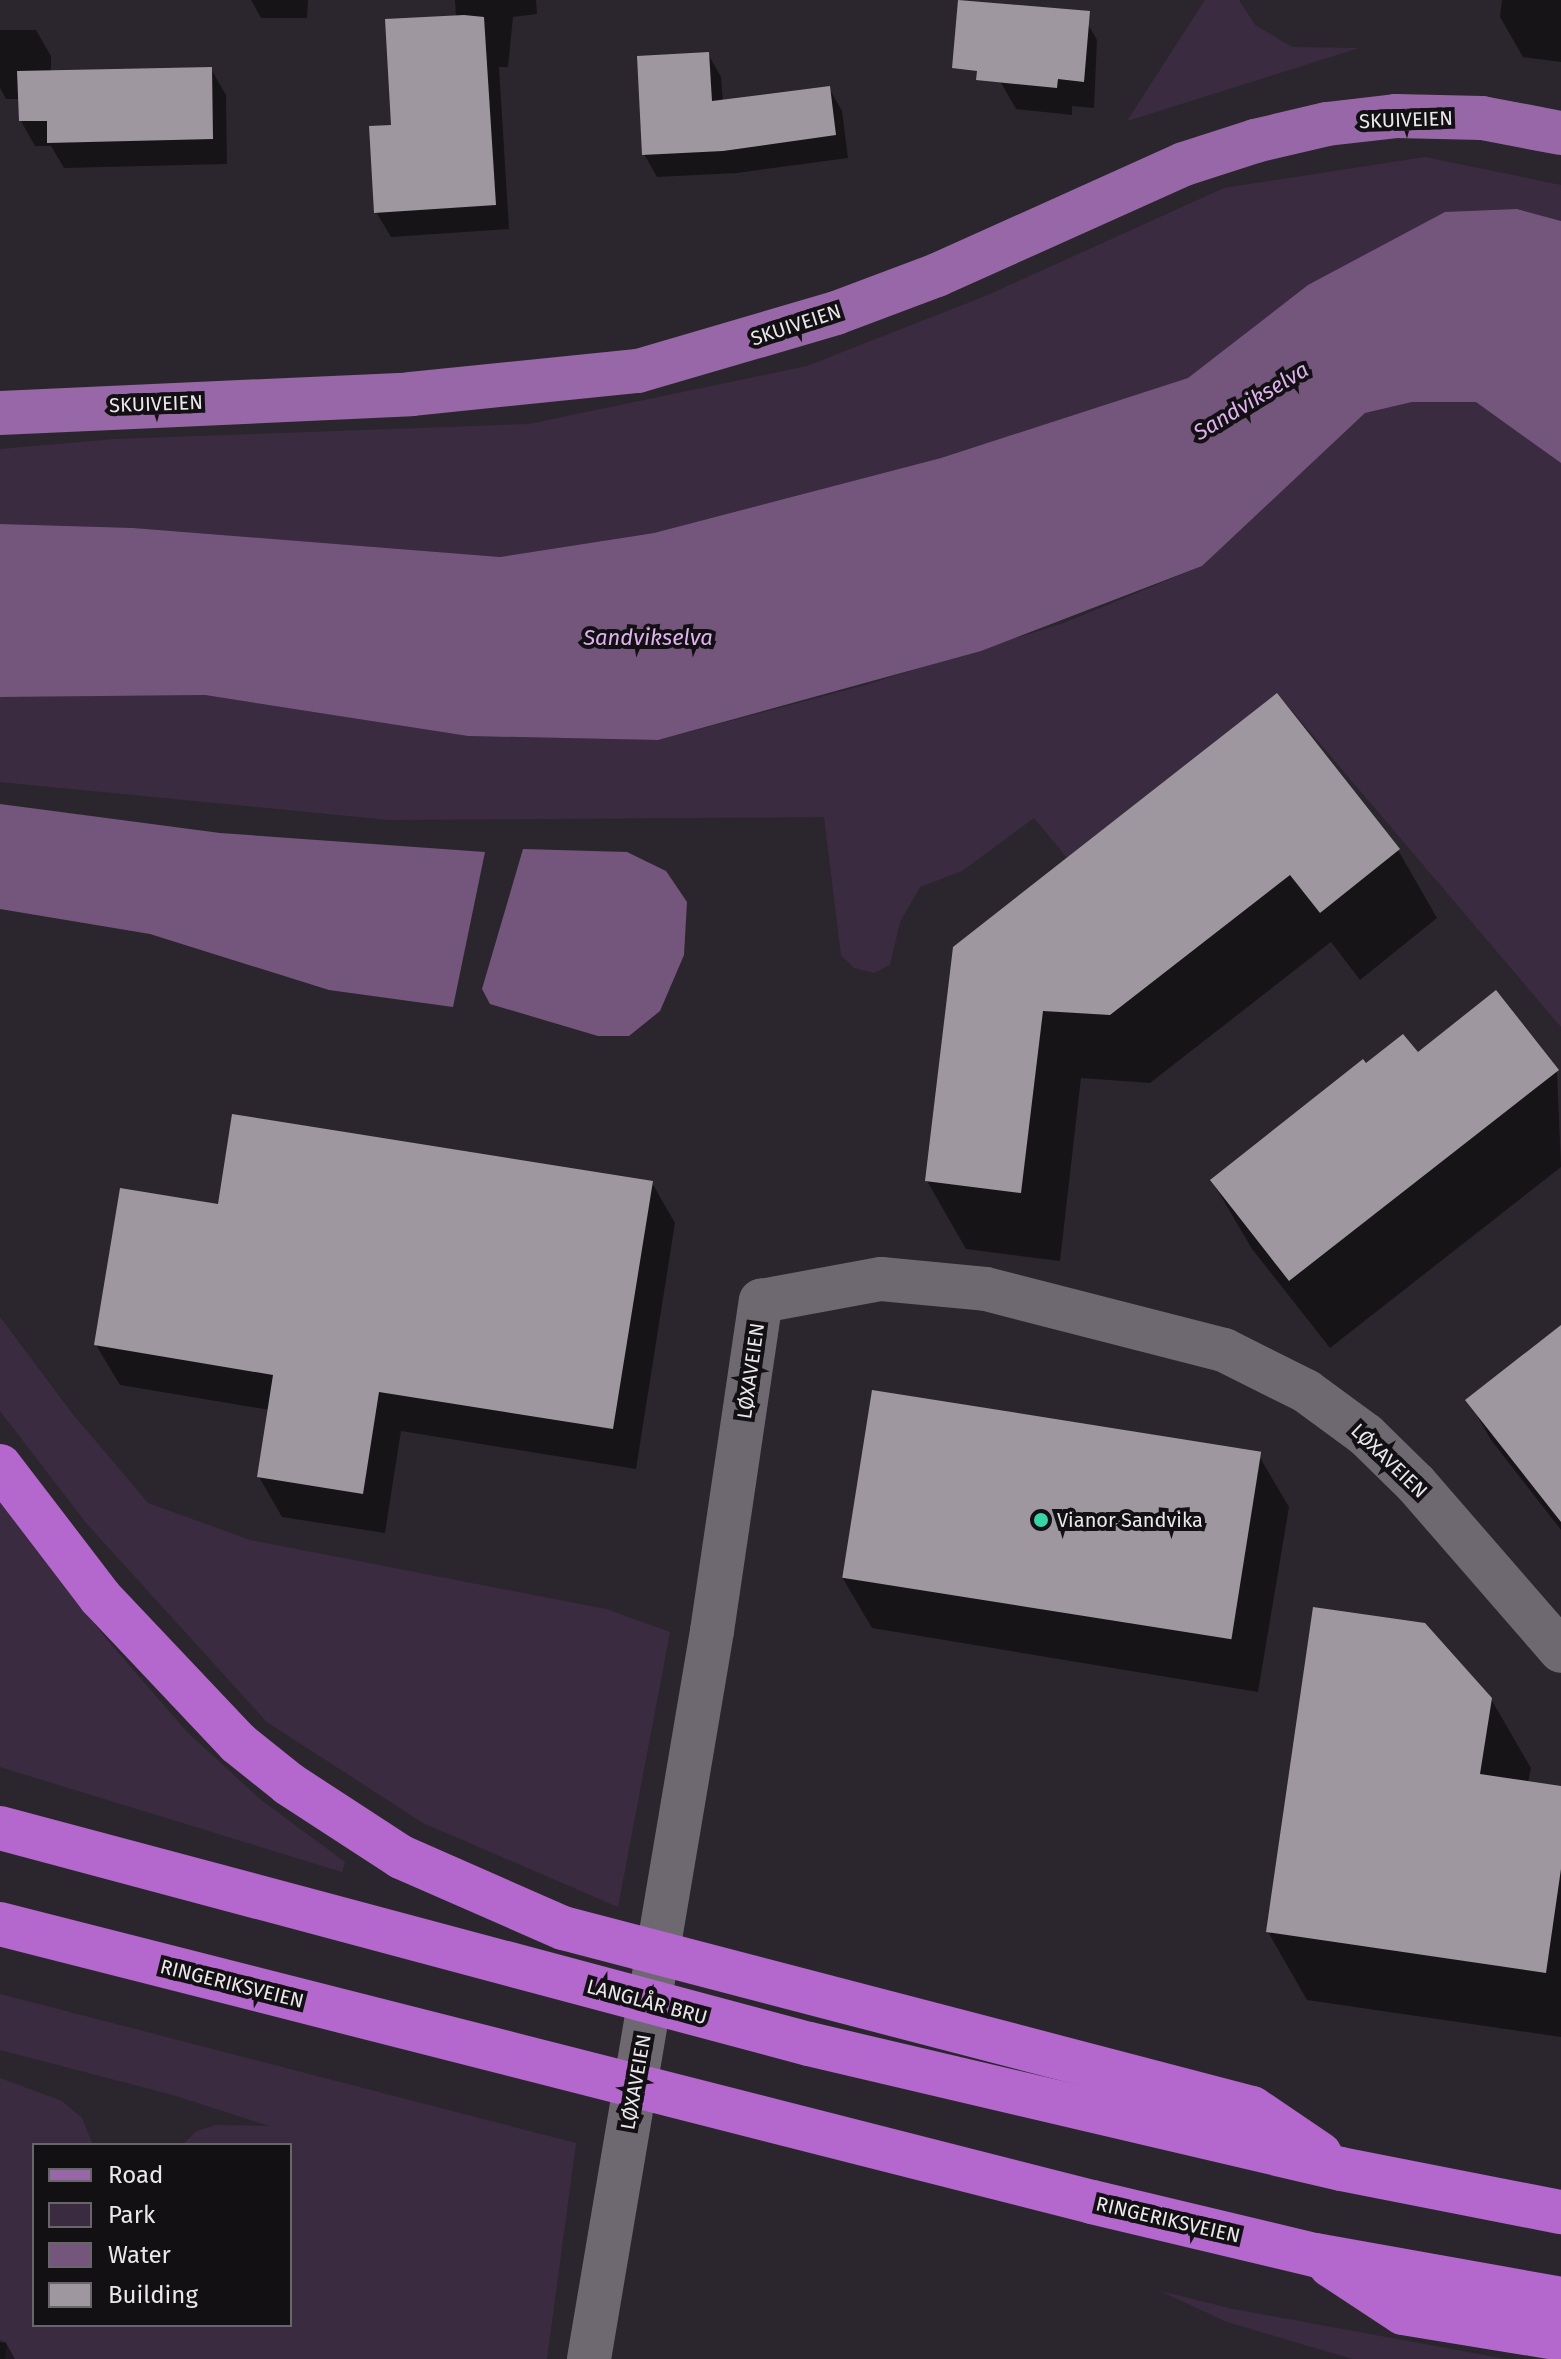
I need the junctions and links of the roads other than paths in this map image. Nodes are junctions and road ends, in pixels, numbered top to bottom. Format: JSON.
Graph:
{"nodes":[{"id":1,"x":1561,"y":133,"type":"edge"},
{"id":2,"x":0,"y":413,"type":"edge"},
{"id":3,"x":0,"y":1466,"type":"edge"},
{"id":4,"x":1561,"y":1651,"type":"edge"},
{"id":5,"x":0,"y":1828,"type":"edge"},
{"id":6,"x":0,"y":1924,"type":"edge"},
{"id":7,"x":1341,"y":2169,"type":"junction"},
{"id":8,"x":1561,"y":2212,"type":"edge"},
{"id":9,"x":1315,"y":2255,"type":"junction"},
{"id":10,"x":1561,"y":2299,"type":"edge"},
{"id":11,"x":1561,"y":2339,"type":"edge"},
{"id":12,"x":589,"y":2359,"type":"edge"}],
"edges":[{"from":1,"to":2,"type":"main road","name":"SKUIVEIEN"},
{"from":3,"to":7,"type":"highway"},
{"from":4,"to":12,"type":"street","name":"LØXAVEIEN"},
{"from":5,"to":7,"type":"highway","name":"LANGLÅR BRU"},
{"from":6,"to":9,"type":"highway","name":"RINGERIKSVEIEN"},
{"from":7,"to":8,"type":"highway"},
{"from":9,"to":10,"type":"highway","name":"RINGERIKSVEIEN"},
{"from":9,"to":11,"type":"highway"}]}
